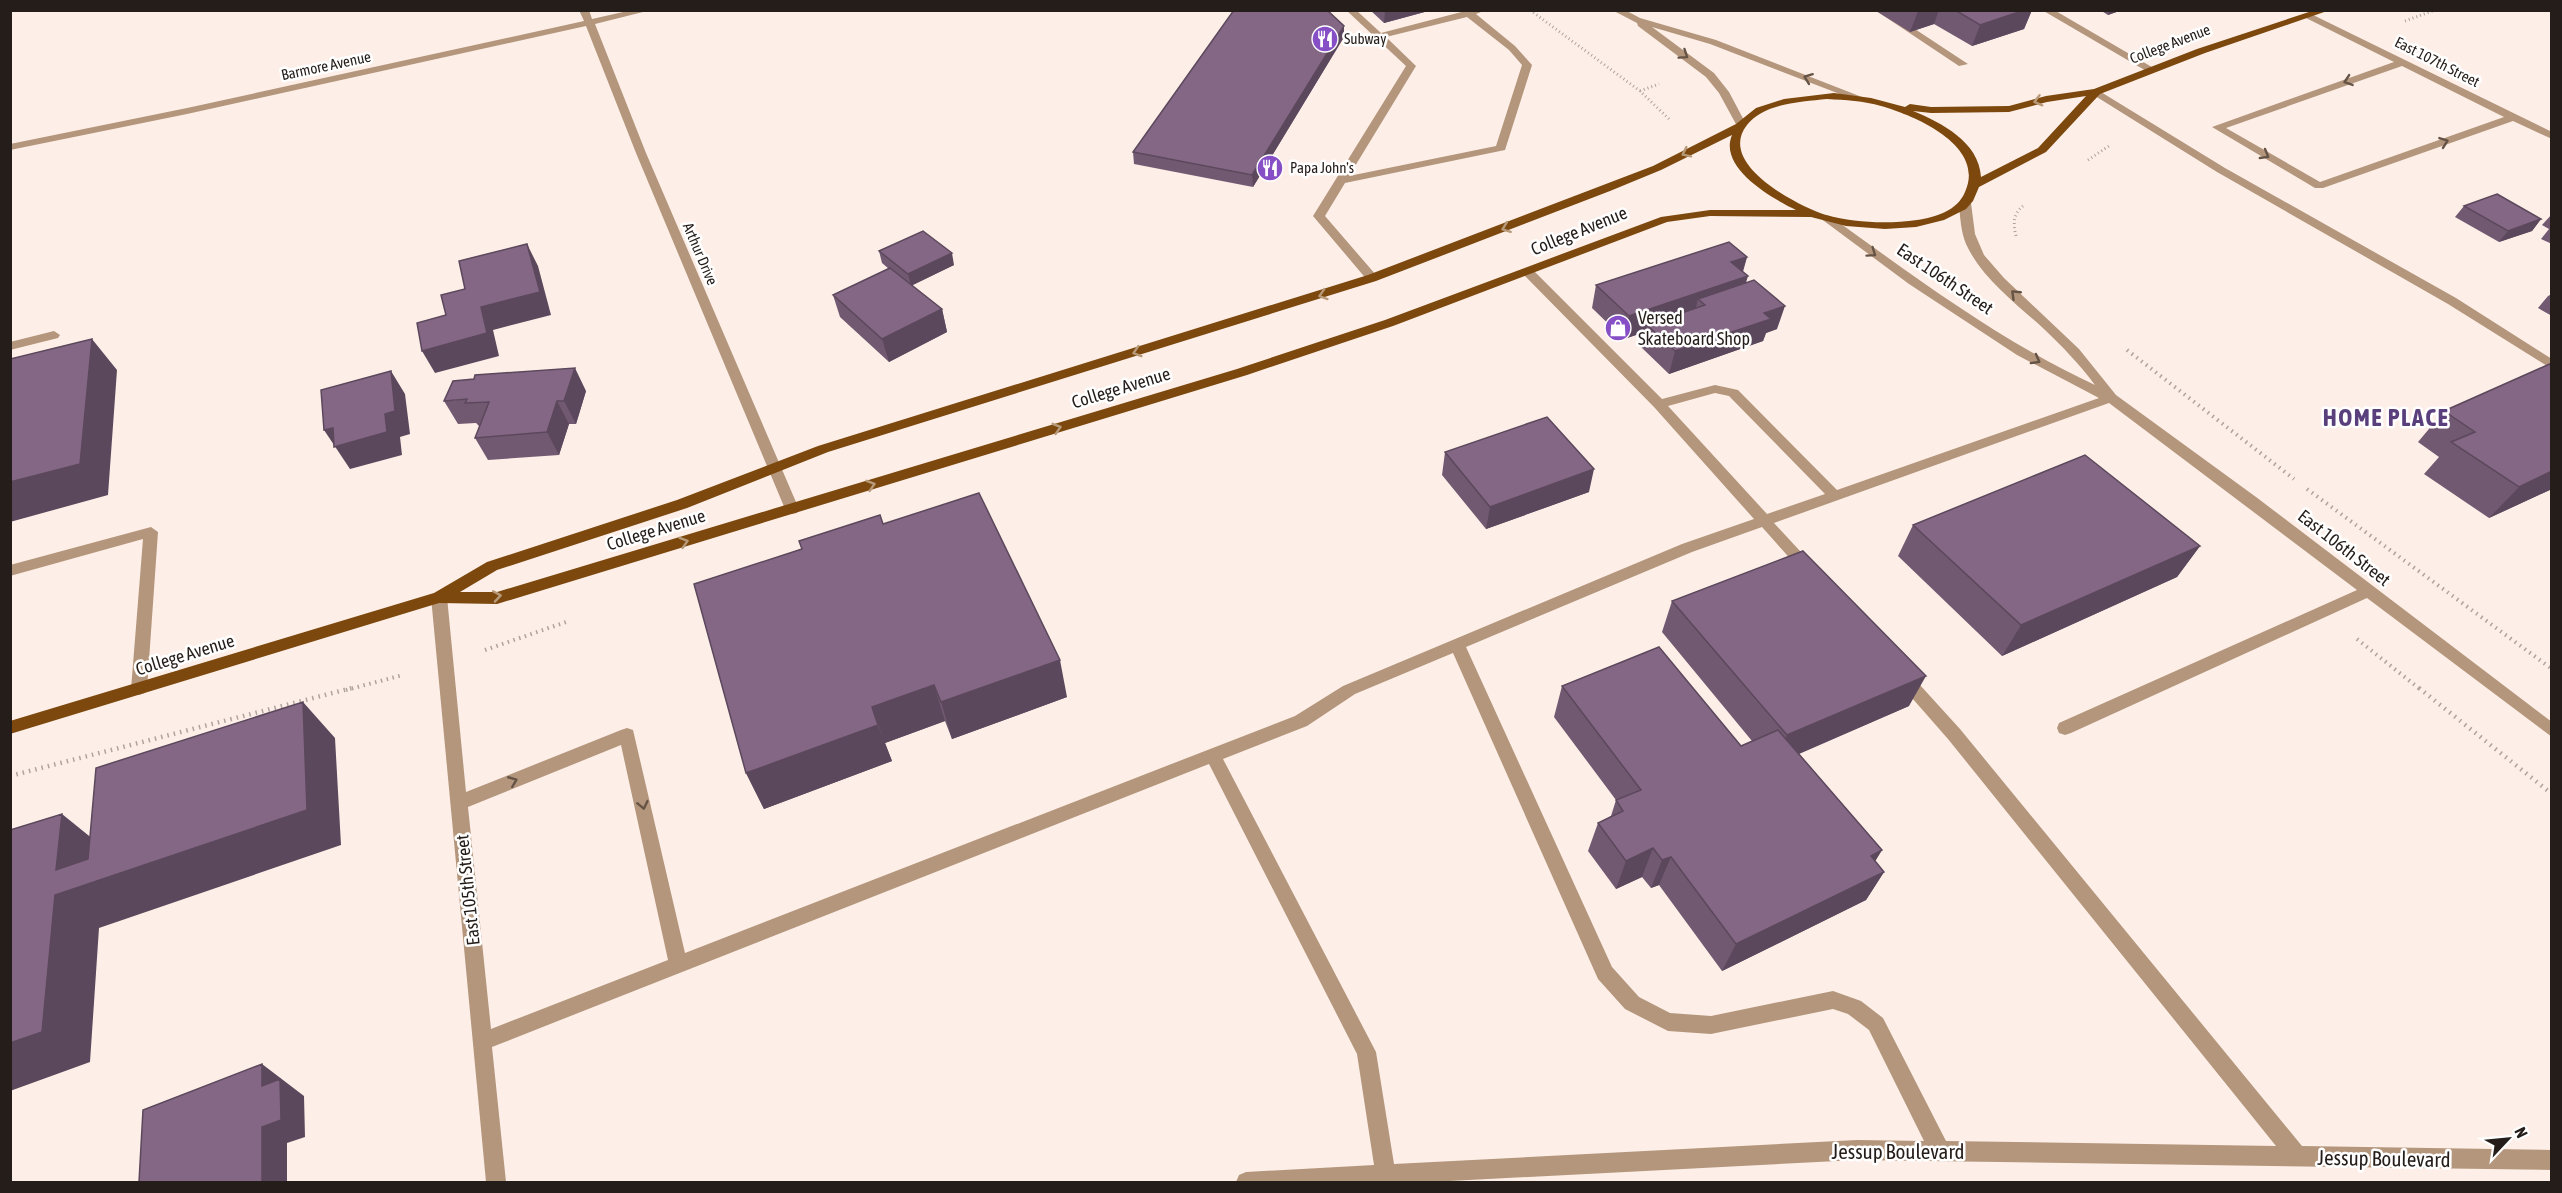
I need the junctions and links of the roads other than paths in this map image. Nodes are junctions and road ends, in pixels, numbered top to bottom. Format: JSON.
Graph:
{"nodes":[{"id":1,"x":584,"y":10,"type":"edge"},
{"id":2,"x":647,"y":10,"type":"edge"},
{"id":3,"x":1350,"y":10,"type":"edge"},
{"id":4,"x":1482,"y":10,"type":"edge"},
{"id":5,"x":1616,"y":10,"type":"edge"},
{"id":6,"x":1879,"y":10,"type":"edge"},
{"id":7,"x":2046,"y":10,"type":"edge"},
{"id":8,"x":2326,"y":10,"type":"edge"},
{"id":9,"x":1469,"y":14,"type":"junction"},
{"id":10,"x":2309,"y":15,"type":"junction"},
{"id":11,"x":1637,"y":21,"type":"junction"},
{"id":12,"x":588,"y":23,"type":"junction"},
{"id":13,"x":1379,"y":36,"type":"junction"},
{"id":14,"x":2403,"y":62,"type":"junction"},
{"id":15,"x":1964,"y":64,"type":"dead end"},
{"id":16,"x":2152,"y":70,"type":"junction"},
{"id":17,"x":2096,"y":92,"type":"junction"},
{"id":18,"x":1862,"y":99,"type":"junction"},
{"id":19,"x":1883,"y":104,"type":"junction"},
{"id":20,"x":2513,"y":117,"type":"junction"},
{"id":21,"x":1740,"y":125,"type":"junction"},
{"id":22,"x":2552,"y":136,"type":"edge"},
{"id":23,"x":10,"y":147,"type":"edge"},
{"id":24,"x":1340,"y":182,"type":"junction"},
{"id":25,"x":1976,"y":184,"type":"junction"},
{"id":26,"x":1965,"y":203,"type":"junction"},
{"id":27,"x":1811,"y":214,"type":"junction"},
{"id":28,"x":1826,"y":218,"type":"junction"},
{"id":29,"x":1528,"y":272,"type":"junction"},
{"id":30,"x":1372,"y":278,"type":"junction"},
{"id":31,"x":54,"y":335,"type":"dead end"},
{"id":32,"x":10,"y":346,"type":"edge"},
{"id":33,"x":2552,"y":365,"type":"edge"},
{"id":34,"x":2111,"y":398,"type":"junction"},
{"id":35,"x":1659,"y":404,"type":"junction"},
{"id":36,"x":775,"y":468,"type":"junction"},
{"id":37,"x":1834,"y":496,"type":"junction"},
{"id":38,"x":792,"y":509,"type":"junction"},
{"id":39,"x":1766,"y":520,"type":"junction"},
{"id":40,"x":10,"y":571,"type":"edge"},
{"id":41,"x":1819,"y":581,"type":"edge"},
{"id":42,"x":2369,"y":591,"type":"junction"},
{"id":43,"x":439,"y":597,"type":"junction"},
{"id":44,"x":1457,"y":644,"type":"junction"},
{"id":45,"x":1894,"y":667,"type":"edge"},
{"id":46,"x":139,"y":689,"type":"junction"},
{"id":47,"x":10,"y":728,"type":"edge"},
{"id":48,"x":2065,"y":728,"type":"dead end"},
{"id":49,"x":2552,"y":731,"type":"edge"},
{"id":50,"x":1213,"y":755,"type":"junction"},
{"id":51,"x":459,"y":803,"type":"junction"},
{"id":52,"x":678,"y":965,"type":"junction"},
{"id":53,"x":483,"y":1041,"type":"junction"},
{"id":54,"x":1940,"y":1151,"type":"junction"},
{"id":55,"x":2299,"y":1158,"type":"junction"},
{"id":56,"x":2552,"y":1160,"type":"edge"},
{"id":57,"x":1386,"y":1175,"type":"junction"},
{"id":58,"x":496,"y":1182,"type":"edge"},
{"id":59,"x":1246,"y":1182,"type":"edge"}],
"edges":[{"from":1,"to":12,"type":"street","name":"Arthur Drive"},
{"from":2,"to":12,"type":"street","name":"Barmore Avenue"},
{"from":3,"to":13,"type":"street"},
{"from":4,"to":9,"type":"street"},
{"from":5,"to":11,"type":"street"},
{"from":6,"to":15,"type":"street"},
{"from":7,"to":16,"type":"street"},
{"from":8,"to":10,"type":"main road","name":"College Avenue"},
{"from":9,"to":13,"type":"street"},
{"from":9,"to":24,"type":"street"},
{"from":10,"to":14,"type":"street","name":"East 107th Street"},
{"from":10,"to":16,"type":"main road","name":"College Avenue"},
{"from":18,"to":11,"type":"street","one_way":true},
{"from":11,"to":21,"type":"street","one_way":true},
{"from":12,"to":23,"type":"street","name":"Barmore Avenue"},
{"from":12,"to":36,"type":"street","name":"Arthur Drive"},
{"from":13,"to":24,"type":"street"},
{"from":14,"to":20,"type":"street","name":"East 107th Street"},
{"from":14,"to":20,"type":"street","one_way":true},
{"from":16,"to":17,"type":"main road","name":"College Avenue"},
{"from":17,"to":19,"type":"main road","name":"College Avenue","one_way":true},
{"from":17,"to":25,"type":"main road","name":"College Avenue"},
{"from":17,"to":33,"type":"street"},
{"from":18,"to":19,"type":"main road","name":"College Avenue"},
{"from":18,"to":21,"type":"main road","name":"College Avenue"},
{"from":19,"to":25,"type":"main road"},
{"from":20,"to":22,"type":"street","name":"East 107th Street"},
{"from":21,"to":27,"type":"main road"},
{"from":21,"to":30,"type":"main road","name":"College Avenue","one_way":true},
{"from":24,"to":30,"type":"street"},
{"from":25,"to":26,"type":"main road"},
{"from":26,"to":28,"type":"main road"},
{"from":34,"to":26,"type":"street","name":"East 106th Street","one_way":true},
{"from":27,"to":28,"type":"main road"},
{"from":27,"to":29,"type":"main road","name":"College Avenue"},
{"from":28,"to":34,"type":"street","name":"East 106th Street","one_way":true},
{"from":29,"to":35,"type":"street"},
{"from":38,"to":29,"type":"main road","name":"College Avenue","one_way":true},
{"from":30,"to":36,"type":"main road","name":"College Avenue","one_way":true},
{"from":31,"to":32,"type":"street"},
{"from":34,"to":37,"type":"street"},
{"from":34,"to":42,"type":"street","name":"East 106th Street"},
{"from":35,"to":37,"type":"street"},
{"from":35,"to":39,"type":"street"},
{"from":36,"to":38,"type":"street","name":"Arthur Drive"},
{"from":36,"to":43,"type":"main road","name":"College Avenue"},
{"from":37,"to":39,"type":"street"},
{"from":43,"to":38,"type":"main road","name":"College Avenue","one_way":true},
{"from":39,"to":41,"type":"street"},
{"from":39,"to":44,"type":"street"},
{"from":40,"to":46,"type":"street"},
{"from":42,"to":48,"type":"street"},
{"from":42,"to":49,"type":"street","name":"East 106th Street"},
{"from":43,"to":46,"type":"main road","name":"College Avenue"},
{"from":43,"to":51,"type":"street","name":"East 105th Street"},
{"from":44,"to":50,"type":"street"},
{"from":44,"to":54,"type":"street"},
{"from":45,"to":55,"type":"street"},
{"from":46,"to":47,"type":"main road","name":"College Avenue"},
{"from":50,"to":52,"type":"street"},
{"from":50,"to":57,"type":"street"},
{"from":51,"to":52,"type":"street","one_way":true},
{"from":51,"to":53,"type":"street","name":"East 105th Street"},
{"from":52,"to":53,"type":"street"},
{"from":53,"to":58,"type":"street","name":"East 105th Street"},
{"from":54,"to":55,"type":"street","name":"Jessup Boulevard"},
{"from":54,"to":57,"type":"street","name":"Jessup Boulevard"},
{"from":55,"to":56,"type":"street","name":"Jessup Boulevard"},
{"from":57,"to":59,"type":"street","name":"Jessup Boulevard"}]}
